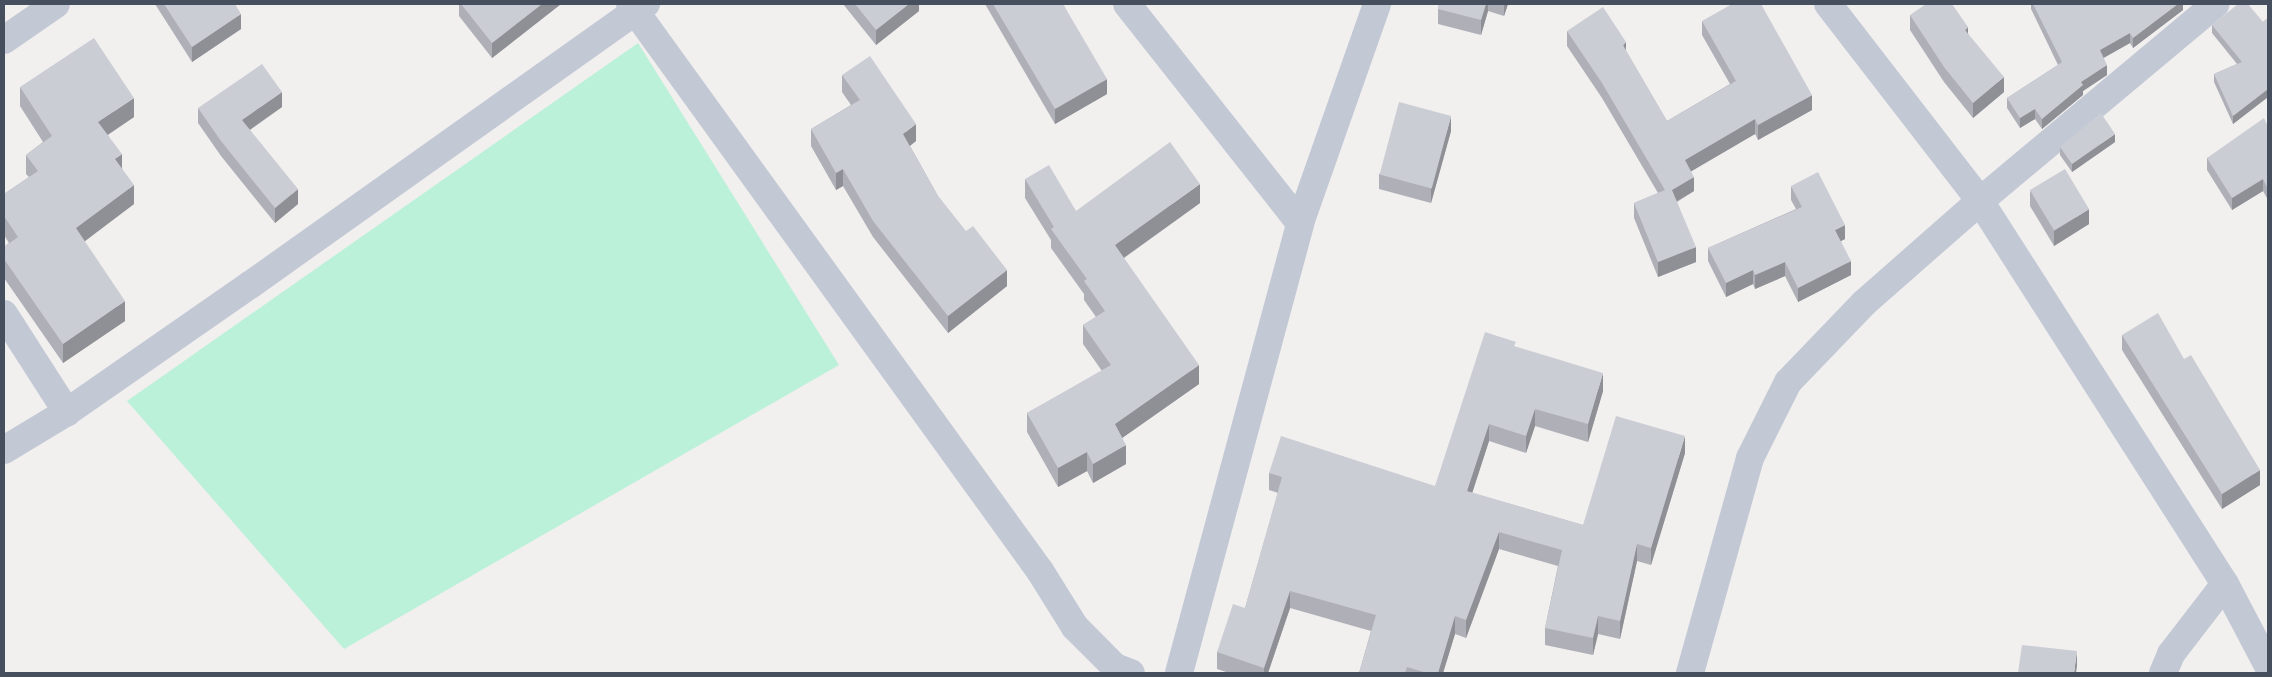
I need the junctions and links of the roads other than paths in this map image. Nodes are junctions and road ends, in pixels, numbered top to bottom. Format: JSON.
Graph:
{"nodes":[{"id":1,"x":56,"y":4,"type":"edge"},
{"id":2,"x":1127,"y":4,"type":"edge"},
{"id":3,"x":1377,"y":4,"type":"edge"},
{"id":4,"x":1828,"y":4,"type":"edge"},
{"id":5,"x":2216,"y":4,"type":"edge"},
{"id":6,"x":637,"y":6,"type":"edge"},
{"id":7,"x":4,"y":40,"type":"edge"},
{"id":8,"x":1980,"y":201,"type":"junction"},
{"id":9,"x":1300,"y":223,"type":"junction"},
{"id":10,"x":4,"y":314,"type":"edge"},
{"id":11,"x":67,"y":412,"type":"junction"},
{"id":12,"x":4,"y":450,"type":"edge"},
{"id":13,"x":2226,"y":584,"type":"junction"},
{"id":14,"x":2268,"y":666,"type":"edge"},
{"id":15,"x":1131,"y":673,"type":"edge"},
{"id":16,"x":1179,"y":673,"type":"edge"},
{"id":17,"x":1690,"y":673,"type":"edge"},
{"id":18,"x":2164,"y":673,"type":"edge"}],
"edges":[{"from":1,"to":7,"type":"street"},
{"from":2,"to":9,"type":"street"},
{"from":3,"to":9,"type":"street"},
{"from":4,"to":8,"type":"street"},
{"from":5,"to":8,"type":"street"},
{"from":6,"to":11,"type":"street"},
{"from":6,"to":15,"type":"street"},
{"from":8,"to":13,"type":"street"},
{"from":8,"to":17,"type":"street"},
{"from":9,"to":16,"type":"street"},
{"from":10,"to":11,"type":"street"},
{"from":11,"to":12,"type":"street"},
{"from":13,"to":14,"type":"street"},
{"from":13,"to":18,"type":"street"}]}
